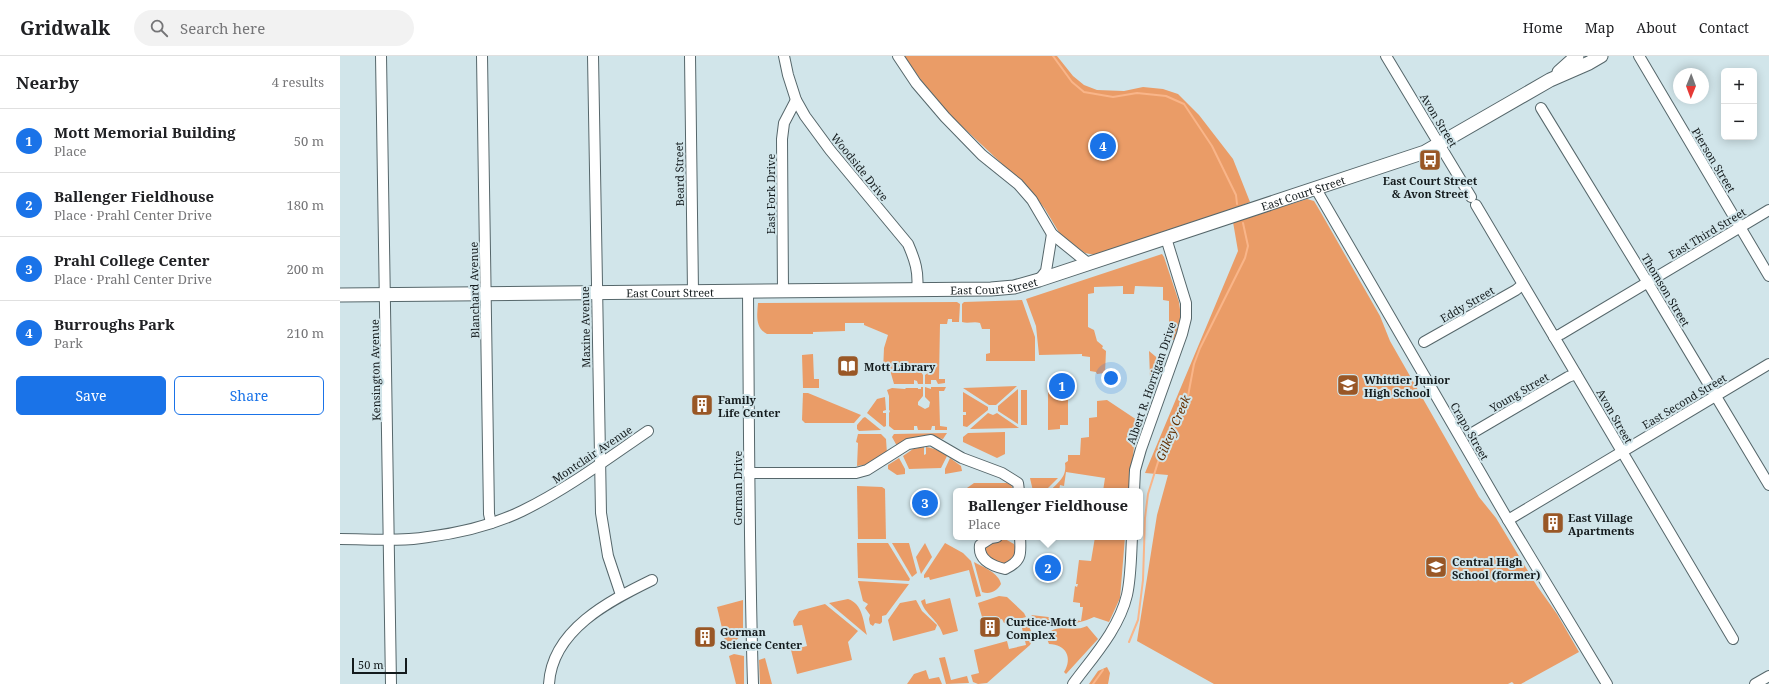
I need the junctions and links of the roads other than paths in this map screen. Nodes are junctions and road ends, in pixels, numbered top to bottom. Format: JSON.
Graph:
{"nodes":[{"id":1,"x":381,"y":56,"type":"edge"},
{"id":2,"x":482,"y":56,"type":"edge"},
{"id":3,"x":593,"y":56,"type":"edge"},
{"id":4,"x":690,"y":56,"type":"edge"},
{"id":5,"x":784,"y":56,"type":"edge"},
{"id":6,"x":898,"y":56,"type":"edge"},
{"id":7,"x":1386,"y":56,"type":"edge"},
{"id":8,"x":1577,"y":56,"type":"edge"},
{"id":9,"x":1639,"y":56,"type":"edge"},
{"id":10,"x":1599,"y":57,"type":"edge"},
{"id":11,"x":1550,"y":80,"type":"junction"},
{"id":12,"x":796,"y":100,"type":"junction"},
{"id":13,"x":1541,"y":108,"type":"dead end"},
{"id":14,"x":1440,"y":144,"type":"junction"},
{"id":15,"x":1316,"y":189,"type":"junction"},
{"id":16,"x":1769,"y":210,"type":"edge"},
{"id":17,"x":1740,"y":228,"type":"junction"},
{"id":18,"x":1052,"y":234,"type":"junction"},
{"id":19,"x":1166,"y":238,"type":"junction"},
{"id":20,"x":1089,"y":264,"type":"junction"},
{"id":21,"x":1769,"y":276,"type":"edge"},
{"id":22,"x":1039,"y":280,"type":"junction"},
{"id":23,"x":1648,"y":283,"type":"junction"},
{"id":24,"x":1522,"y":285,"type":"junction"},
{"id":25,"x":917,"y":290,"type":"junction"},
{"id":26,"x":748,"y":291,"type":"junction"},
{"id":27,"x":783,"y":291,"type":"junction"},
{"id":28,"x":693,"y":292,"type":"junction"},
{"id":29,"x":596,"y":293,"type":"junction"},
{"id":30,"x":486,"y":294,"type":"junction"},
{"id":31,"x":340,"y":295,"type":"edge"},
{"id":32,"x":385,"y":295,"type":"junction"},
{"id":33,"x":1554,"y":337,"type":"junction"},
{"id":34,"x":1424,"y":342,"type":"dead end"},
{"id":35,"x":1769,"y":364,"type":"edge"},
{"id":36,"x":1576,"y":374,"type":"junction"},
{"id":37,"x":1715,"y":396,"type":"junction"},
{"id":38,"x":648,"y":431,"type":"dead end"},
{"id":39,"x":1474,"y":432,"type":"dead end"},
{"id":40,"x":1622,"y":452,"type":"junction"},
{"id":41,"x":600,"y":465,"type":"junction"},
{"id":42,"x":748,"y":473,"type":"junction"},
{"id":43,"x":1769,"y":485,"type":"edge"},
{"id":44,"x":1019,"y":488,"type":"edge"},
{"id":45,"x":1134,"y":488,"type":"edge"},
{"id":46,"x":1508,"y":520,"type":"junction"},
{"id":47,"x":491,"y":523,"type":"junction"},
{"id":48,"x":340,"y":539,"type":"edge"},
{"id":49,"x":389,"y":539,"type":"junction"},
{"id":50,"x":988,"y":540,"type":"edge"},
{"id":51,"x":1020,"y":540,"type":"edge"},
{"id":52,"x":1132,"y":540,"type":"edge"},
{"id":53,"x":652,"y":580,"type":"dead end"},
{"id":54,"x":621,"y":595,"type":"junction"},
{"id":55,"x":1733,"y":639,"type":"dead end"},
{"id":56,"x":1769,"y":676,"type":"edge"},
{"id":57,"x":1758,"y":683,"type":"edge"},
{"id":58,"x":392,"y":684,"type":"edge"},
{"id":59,"x":549,"y":684,"type":"edge"},
{"id":60,"x":753,"y":684,"type":"edge"},
{"id":61,"x":1073,"y":684,"type":"edge"},
{"id":62,"x":1607,"y":684,"type":"edge"}],
"edges":[{"from":1,"to":32,"type":"street","name":"Kensington Avenue"},
{"from":2,"to":30,"type":"street","name":"Blanchard Avenue"},
{"from":3,"to":29,"type":"street","name":"Maxine Avenue"},
{"from":4,"to":28,"type":"street","name":"Beard Street"},
{"from":5,"to":12,"type":"street","name":"Woodside Drive"},
{"from":6,"to":18,"type":"street"},
{"from":7,"to":14,"type":"street","name":"Avon Street"},
{"from":8,"to":11,"type":"main road"},
{"from":9,"to":17,"type":"street","name":"Pierson Street"},
{"from":10,"to":11,"type":"main road","name":"East Court Street"},
{"from":11,"to":14,"type":"main road","name":"East Court Street"},
{"from":12,"to":25,"type":"street","name":"Woodside Drive"},
{"from":12,"to":27,"type":"street","name":"East Fork Drive"},
{"from":13,"to":23,"type":"street","name":"Thomson Street"},
{"from":14,"to":15,"type":"main road","name":"East Court Street"},
{"from":14,"to":24,"type":"street","name":"Avon Street"},
{"from":15,"to":19,"type":"main road","name":"East Court Street"},
{"from":15,"to":46,"type":"street","name":"Crapo Street"},
{"from":16,"to":17,"type":"street","name":"East Third Street"},
{"from":17,"to":21,"type":"street","name":"Pierson Street"},
{"from":17,"to":23,"type":"street","name":"East Third Street"},
{"from":18,"to":20,"type":"street"},
{"from":18,"to":22,"type":"street"},
{"from":19,"to":20,"type":"main road","name":"East Court Street"},
{"from":19,"to":45,"type":"street","name":"Albert R. Horrigan Drive"},
{"from":20,"to":22,"type":"main road","name":"East Court Street"},
{"from":22,"to":25,"type":"main road","name":"East Court Street"},
{"from":23,"to":33,"type":"street","name":"East Third Street"},
{"from":23,"to":37,"type":"street","name":"Thomson Street"},
{"from":24,"to":33,"type":"street","name":"Avon Street"},
{"from":24,"to":34,"type":"street","name":"Eddy Street"},
{"from":25,"to":27,"type":"main road","name":"East Court Street"},
{"from":26,"to":27,"type":"main road","name":"East Court Street"},
{"from":26,"to":28,"type":"main road","name":"East Court Street"},
{"from":26,"to":42,"type":"street","name":"Gorman Drive"},
{"from":28,"to":29,"type":"main road","name":"East Court Street"},
{"from":29,"to":30,"type":"main road","name":"East Court Street"},
{"from":29,"to":41,"type":"street","name":"Maxine Avenue"},
{"from":30,"to":32,"type":"main road","name":"East Court Street"},
{"from":30,"to":47,"type":"street","name":"Blanchard Avenue"},
{"from":31,"to":32,"type":"main road","name":"East Court Street"},
{"from":32,"to":49,"type":"street","name":"Kensington Avenue"},
{"from":33,"to":36,"type":"street","name":"Avon Street"},
{"from":35,"to":37,"type":"street","name":"East Second Street"},
{"from":36,"to":39,"type":"street","name":"Young Street"},
{"from":36,"to":40,"type":"street","name":"Avon Street"},
{"from":37,"to":40,"type":"street","name":"East Second Street"},
{"from":37,"to":43,"type":"street","name":"Thomson Street"},
{"from":38,"to":41,"type":"street","name":"Montclair Avenue"},
{"from":40,"to":46,"type":"street","name":"East Second Street"},
{"from":40,"to":55,"type":"street","name":"Avon Street"},
{"from":41,"to":47,"type":"street","name":"Montclair Avenue"},
{"from":41,"to":54,"type":"street","name":"Maxine Avenue"},
{"from":42,"to":44,"type":"street"},
{"from":42,"to":60,"type":"street","name":"Gorman Drive"},
{"from":46,"to":62,"type":"street","name":"Crapo Street"},
{"from":47,"to":49,"type":"street","name":"Montclair Avenue"},
{"from":48,"to":49,"type":"street","name":"Montclair Avenue"},
{"from":49,"to":58,"type":"street","name":"Kensington Avenue"},
{"from":50,"to":51,"type":"street"},
{"from":52,"to":61,"type":"street"},
{"from":53,"to":54,"type":"street"},
{"from":54,"to":59,"type":"street"},
{"from":56,"to":57,"type":"street"}]}
